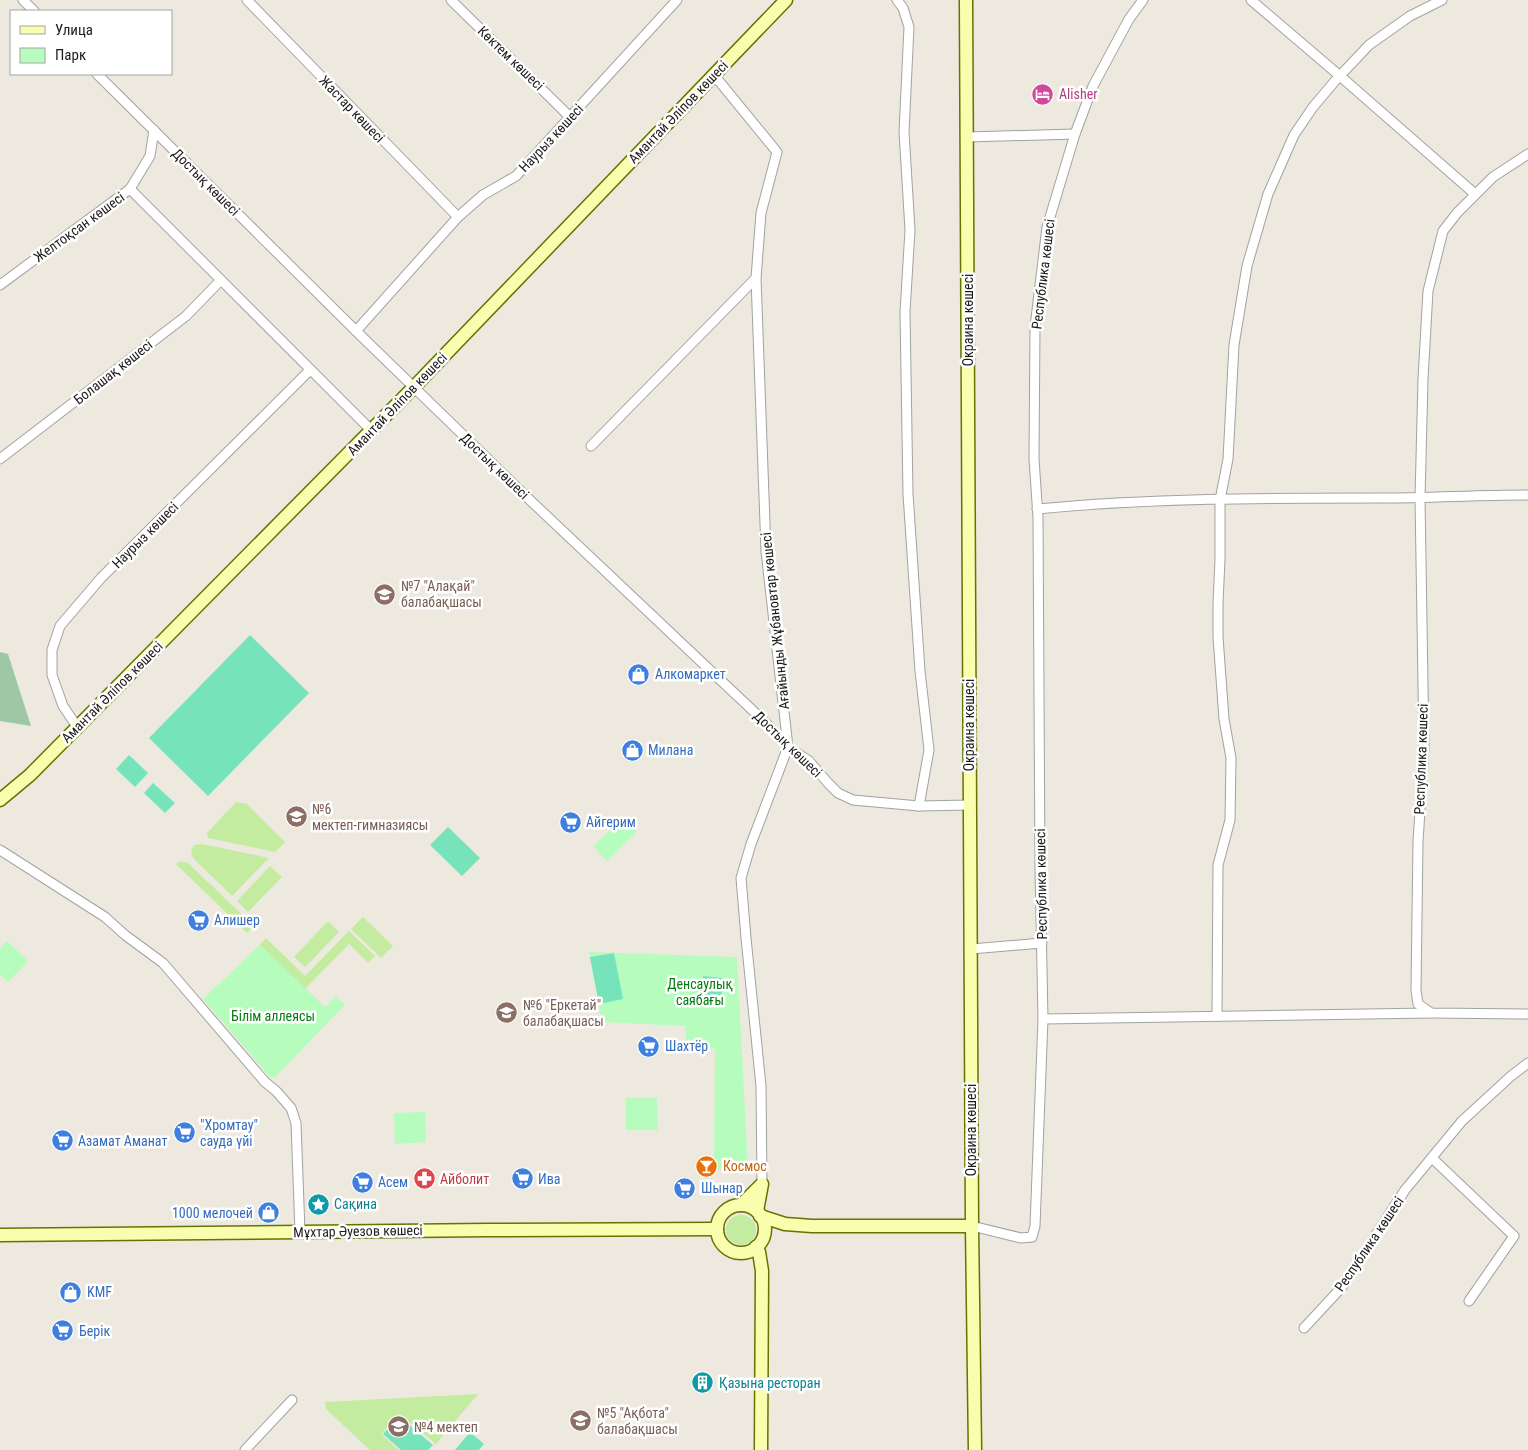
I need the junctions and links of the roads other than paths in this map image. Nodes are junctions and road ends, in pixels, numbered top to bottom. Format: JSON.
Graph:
{"nodes":[{"id":1,"x":23,"y":0,"type":"edge"},
{"id":2,"x":247,"y":0,"type":"edge"},
{"id":3,"x":451,"y":0,"type":"edge"},
{"id":4,"x":677,"y":0,"type":"edge"},
{"id":5,"x":786,"y":0,"type":"edge"},
{"id":6,"x":897,"y":0,"type":"edge"},
{"id":7,"x":966,"y":0,"type":"edge"},
{"id":8,"x":1143,"y":0,"type":"edge"},
{"id":9,"x":1251,"y":0,"type":"edge"},
{"id":10,"x":1442,"y":0,"type":"edge"},
{"id":11,"x":33,"y":10,"type":"edge"},
{"id":12,"x":98,"y":75,"type":"edge"},
{"id":13,"x":714,"y":75,"type":"junction"},
{"id":14,"x":1340,"y":76,"type":"junction"},
{"id":15,"x":570,"y":117,"type":"junction"},
{"id":16,"x":154,"y":130,"type":"junction"},
{"id":17,"x":1075,"y":134,"type":"junction"},
{"id":18,"x":967,"y":137,"type":"junction"},
{"id":19,"x":1528,"y":154,"type":"edge"},
{"id":20,"x":130,"y":189,"type":"junction"},
{"id":21,"x":1475,"y":194,"type":"junction"},
{"id":22,"x":458,"y":217,"type":"junction"},
{"id":23,"x":756,"y":278,"type":"junction"},
{"id":24,"x":221,"y":280,"type":"junction"},
{"id":25,"x":0,"y":285,"type":"edge"},
{"id":26,"x":356,"y":331,"type":"junction"},
{"id":27,"x":310,"y":370,"type":"junction"},
{"id":28,"x":414,"y":387,"type":"junction"},
{"id":29,"x":371,"y":430,"type":"junction"},
{"id":30,"x":591,"y":446,"type":"dead end"},
{"id":31,"x":0,"y":459,"type":"edge"},
{"id":32,"x":1528,"y":495,"type":"edge"},
{"id":33,"x":1420,"y":498,"type":"junction"},
{"id":34,"x":1220,"y":500,"type":"junction"},
{"id":35,"x":1037,"y":509,"type":"junction"},
{"id":36,"x":78,"y":728,"type":"junction"},
{"id":37,"x":788,"y":746,"type":"junction"},
{"id":38,"x":0,"y":800,"type":"edge"},
{"id":39,"x":970,"y":805,"type":"junction"},
{"id":40,"x":919,"y":806,"type":"junction"},
{"id":41,"x":0,"y":850,"type":"edge"},
{"id":42,"x":1042,"y":943,"type":"junction"},
{"id":43,"x":971,"y":949,"type":"junction"},
{"id":44,"x":1431,"y":1013,"type":"junction"},
{"id":45,"x":1528,"y":1014,"type":"edge"},
{"id":46,"x":1217,"y":1016,"type":"junction"},
{"id":47,"x":1043,"y":1018,"type":"junction"},
{"id":48,"x":1528,"y":1063,"type":"edge"},
{"id":49,"x":1432,"y":1158,"type":"junction"},
{"id":50,"x":762,"y":1184,"type":"junction"},
{"id":51,"x":742,"y":1205,"type":"junction"},
{"id":52,"x":759,"y":1213,"type":"junction"},
{"id":53,"x":785,"y":1224,"type":"junction"},
{"id":54,"x":972,"y":1226,"type":"junction"},
{"id":55,"x":717,"y":1229,"type":"junction"},
{"id":56,"x":300,"y":1232,"type":"junction"},
{"id":57,"x":764,"y":1232,"type":"junction"},
{"id":58,"x":0,"y":1235,"type":"edge"},
{"id":59,"x":756,"y":1248,"type":"junction"},
{"id":60,"x":1469,"y":1301,"type":"dead end"},
{"id":61,"x":1304,"y":1328,"type":"dead end"},
{"id":62,"x":292,"y":1400,"type":"dead end"},
{"id":63,"x":245,"y":1450,"type":"edge"},
{"id":64,"x":761,"y":1450,"type":"edge"},
{"id":65,"x":975,"y":1450,"type":"edge"}],
"edges":[{"from":1,"to":11,"type":"street"},
{"from":2,"to":22,"type":"street","name":"Жастар көшесі"},
{"from":3,"to":15,"type":"street","name":"Көктем көшесі"},
{"from":4,"to":15,"type":"street","name":"Наурыз көшесі"},
{"from":5,"to":13,"type":"main road","name":"Амантай Әліпов көшесі"},
{"from":6,"to":40,"type":"street"},
{"from":7,"to":18,"type":"main road","name":"Окраина көшесі"},
{"from":8,"to":17,"type":"street","name":"Республика көшесі"},
{"from":9,"to":14,"type":"street"},
{"from":10,"to":14,"type":"street"},
{"from":12,"to":16,"type":"street","name":"Достық көшесі"},
{"from":13,"to":23,"type":"street","name":"Ағайынды Жұбановтар көшесі"},
{"from":13,"to":28,"type":"main road","name":"Амантай Әліпов көшесі"},
{"from":14,"to":21,"type":"street"},
{"from":14,"to":34,"type":"street"},
{"from":15,"to":22,"type":"street","name":"Наурыз көшесі"},
{"from":16,"to":20,"type":"street","name":"Желтоқсан көшесі"},
{"from":16,"to":26,"type":"street","name":"Достық көшесі"},
{"from":17,"to":18,"type":"street"},
{"from":17,"to":35,"type":"street","name":"Республика көшесі"},
{"from":18,"to":39,"type":"main road","name":"Окраина көшесі"},
{"from":19,"to":21,"type":"street","name":"Республика көшесі"},
{"from":20,"to":24,"type":"street"},
{"from":20,"to":25,"type":"street","name":"Желтоқсан көшесі"},
{"from":21,"to":33,"type":"street","name":"Республика көшесі"},
{"from":22,"to":26,"type":"street","name":"Наурыз көшесі"},
{"from":23,"to":30,"type":"street"},
{"from":23,"to":37,"type":"street","name":"Ағайынды Жұбановтар көшесі"},
{"from":24,"to":27,"type":"street"},
{"from":24,"to":31,"type":"street","name":"Болашақ көшесі"},
{"from":26,"to":28,"type":"street","name":"Достық көшесі"},
{"from":27,"to":29,"type":"street"},
{"from":27,"to":36,"type":"street","name":"Наурыз көшесі"},
{"from":28,"to":29,"type":"main road","name":"Амантай Әліпов көшесі"},
{"from":28,"to":37,"type":"street","name":"Достық көшесі"},
{"from":29,"to":36,"type":"main road","name":"Амантай Әліпов көшесі"},
{"from":32,"to":33,"type":"street"},
{"from":33,"to":34,"type":"street"},
{"from":33,"to":44,"type":"street","name":"Республика көшесі"},
{"from":34,"to":35,"type":"street"},
{"from":34,"to":46,"type":"street"},
{"from":35,"to":42,"type":"street","name":"Республика көшесі"},
{"from":36,"to":38,"type":"main road","name":"Амантай Әліпов көшесі"},
{"from":37,"to":40,"type":"street","name":"Достық көшесі"},
{"from":37,"to":50,"type":"street","name":"Ағайынды Жұбановтар көшесі"},
{"from":39,"to":40,"type":"street","name":"Достық көшесі"},
{"from":39,"to":43,"type":"main road","name":"Окраина көшесі"},
{"from":41,"to":56,"type":"street"},
{"from":42,"to":43,"type":"street"},
{"from":42,"to":47,"type":"street","name":"Республика көшесі"},
{"from":43,"to":54,"type":"main road","name":"Окраина көшесі"},
{"from":44,"to":45,"type":"street"},
{"from":44,"to":46,"type":"street"},
{"from":46,"to":47,"type":"street"},
{"from":47,"to":54,"type":"street","name":"Республика көшесі"},
{"from":48,"to":49,"type":"street","name":"Республика көшесі"},
{"from":49,"to":60,"type":"street"},
{"from":49,"to":61,"type":"street","name":"Республика көшесі"},
{"from":50,"to":51,"type":"main road"},
{"from":50,"to":52,"type":"main road"},
{"from":51,"to":52,"type":"main road"},
{"from":51,"to":55,"type":"main road"},
{"from":52,"to":53,"type":"main road"},
{"from":52,"to":57,"type":"main road"},
{"from":53,"to":54,"type":"main road"},
{"from":53,"to":57,"type":"main road"},
{"from":54,"to":65,"type":"main road","name":"Окраина көшесі"},
{"from":55,"to":56,"type":"main road","name":"Мұхтар Әуезов көшесі"},
{"from":55,"to":59,"type":"main road"},
{"from":56,"to":58,"type":"main road","name":"Мұхтар Әуезов көшесі"},
{"from":57,"to":59,"type":"main road"},
{"from":59,"to":64,"type":"main road"},
{"from":62,"to":63,"type":"street"}]}
